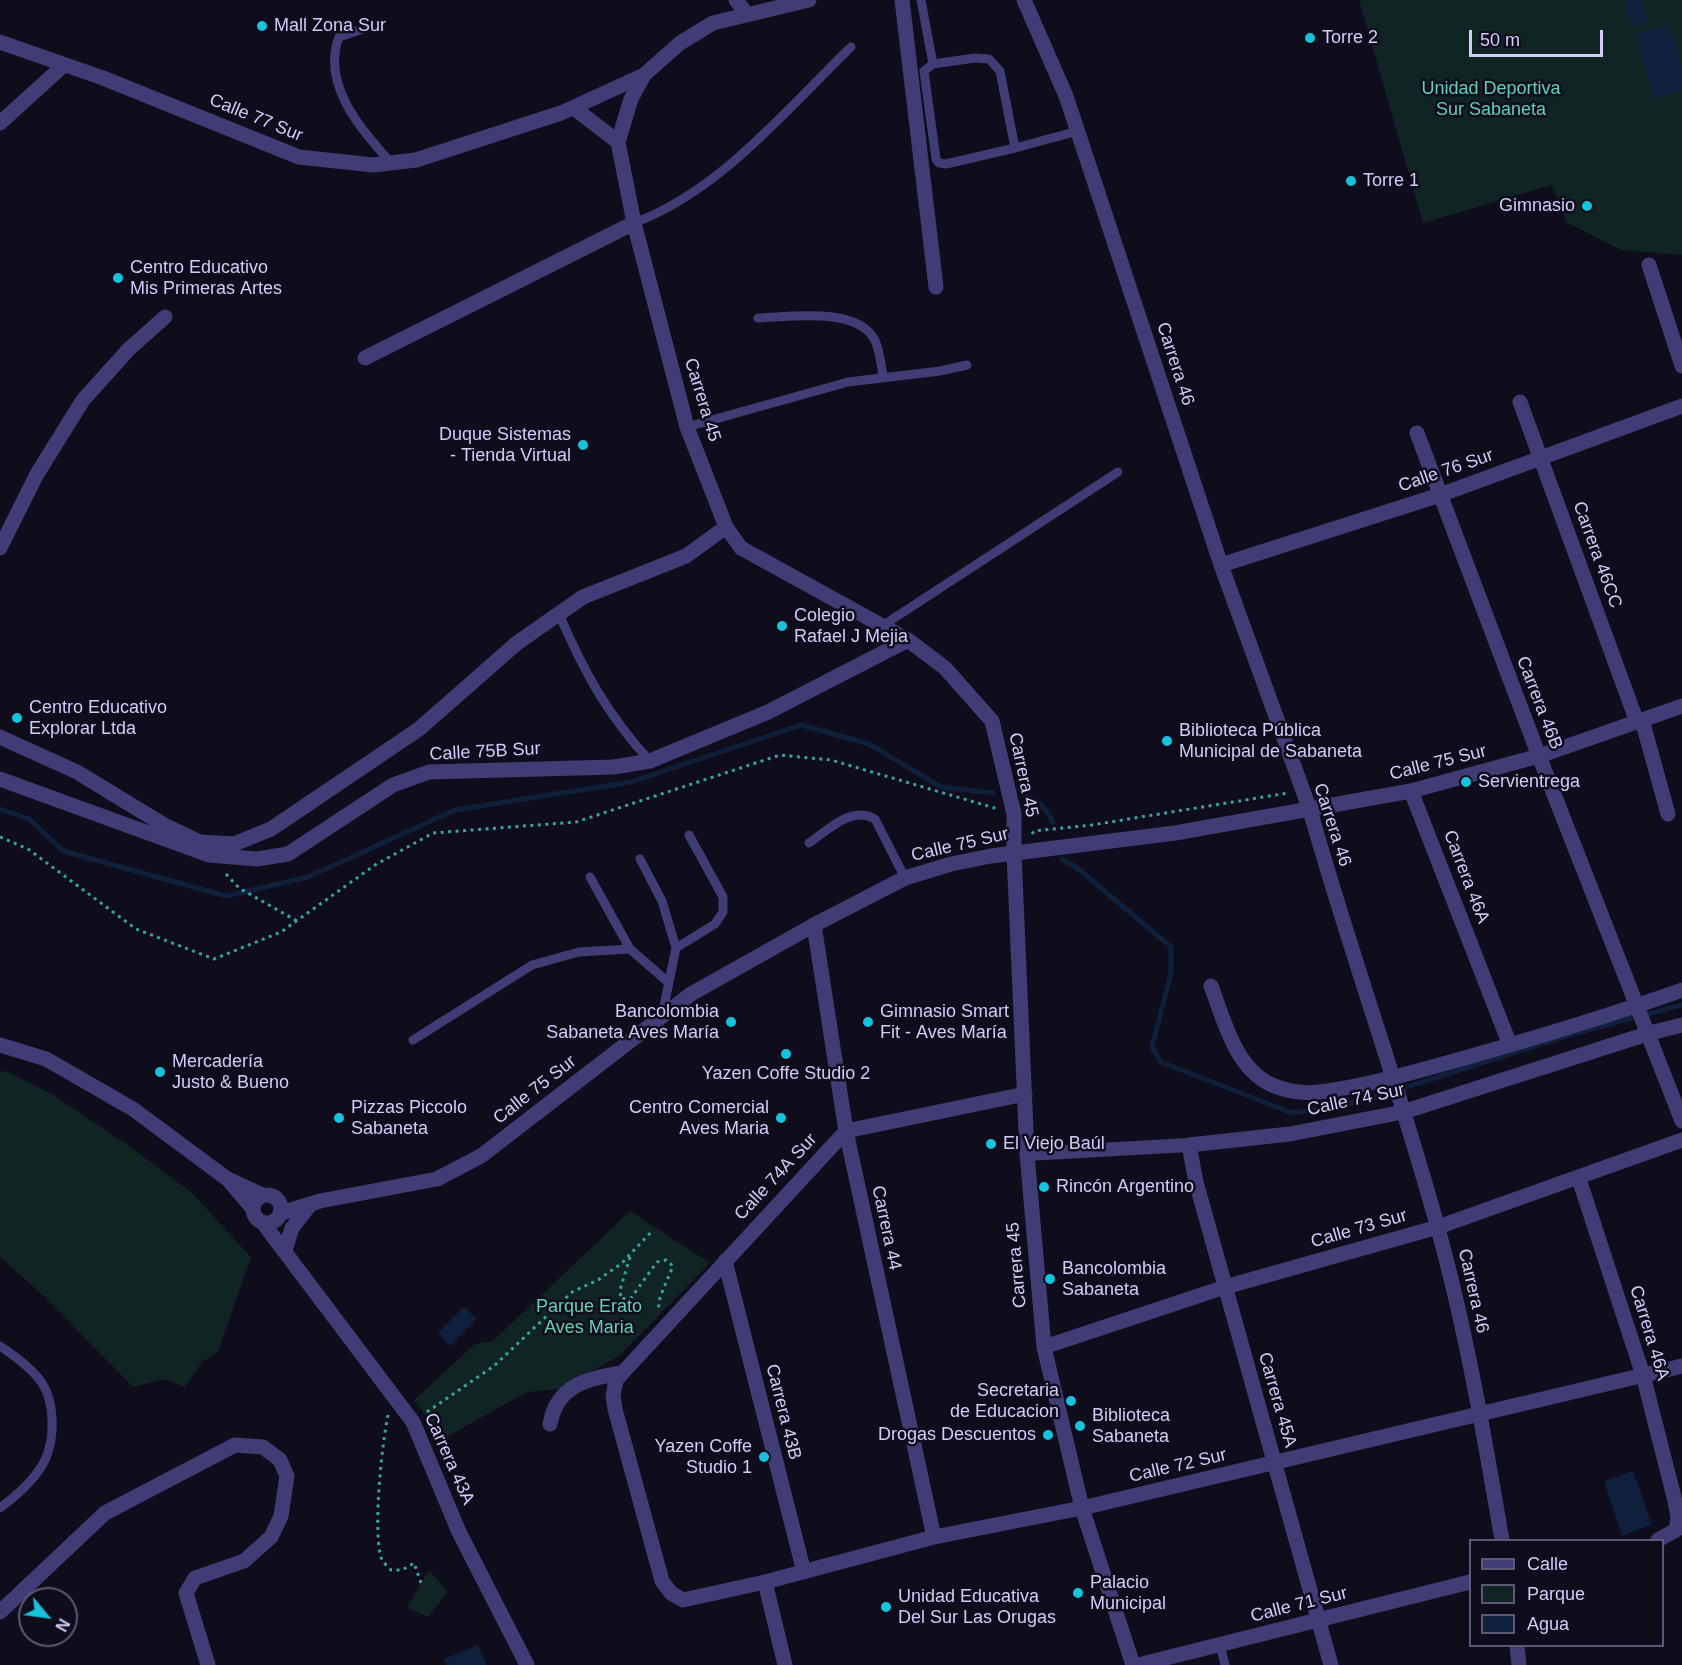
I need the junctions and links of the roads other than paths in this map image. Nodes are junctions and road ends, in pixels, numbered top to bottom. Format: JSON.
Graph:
{"nodes":[{"id":1,"x":736,"y":0,"type":"edge"},
{"id":2,"x":809,"y":0,"type":"edge"},
{"id":3,"x":902,"y":0,"type":"edge"},
{"id":4,"x":921,"y":0,"type":"edge"},
{"id":5,"x":1027,"y":2,"type":"edge"},
{"id":6,"x":746,"y":13,"type":"junction"},
{"id":7,"x":381,"y":22,"type":"dead end"},
{"id":8,"x":0,"y":42,"type":"edge"},
{"id":9,"x":851,"y":47,"type":"dead end"},
{"id":10,"x":933,"y":64,"type":"junction"},
{"id":11,"x":64,"y":65,"type":"junction"},
{"id":12,"x":644,"y":75,"type":"junction"},
{"id":13,"x":574,"y":108,"type":"junction"},
{"id":14,"x":0,"y":123,"type":"edge"},
{"id":15,"x":1078,"y":131,"type":"junction"},
{"id":16,"x":618,"y":142,"type":"junction"},
{"id":17,"x":1015,"y":148,"type":"junction"},
{"id":18,"x":391,"y":163,"type":"junction"},
{"id":19,"x":633,"y":223,"type":"junction"},
{"id":20,"x":1648,"y":265,"type":"dead end"},
{"id":21,"x":936,"y":287,"type":"dead end"},
{"id":22,"x":165,"y":317,"type":"dead end"},
{"id":23,"x":758,"y":318,"type":"dead end"},
{"id":24,"x":365,"y":357,"type":"dead end"},
{"id":25,"x":967,"y":365,"type":"dead end"},
{"id":26,"x":1682,"y":366,"type":"edge"},
{"id":27,"x":884,"y":376,"type":"junction"},
{"id":28,"x":1520,"y":402,"type":"dead end"},
{"id":29,"x":1682,"y":406,"type":"edge"},
{"id":30,"x":687,"y":427,"type":"junction"},
{"id":31,"x":1417,"y":432,"type":"dead end"},
{"id":32,"x":1541,"y":458,"type":"junction"},
{"id":33,"x":1118,"y":472,"type":"dead end"},
{"id":34,"x":1440,"y":495,"type":"junction"},
{"id":35,"x":726,"y":527,"type":"junction"},
{"id":36,"x":0,"y":548,"type":"edge"},
{"id":37,"x":1221,"y":565,"type":"junction"},
{"id":38,"x":559,"y":614,"type":"junction"},
{"id":39,"x":882,"y":626,"type":"junction"},
{"id":40,"x":908,"y":640,"type":"junction"},
{"id":41,"x":1682,"y":706,"type":"edge"},
{"id":42,"x":1639,"y":721,"type":"junction"},
{"id":43,"x":0,"y":737,"type":"edge"},
{"id":44,"x":1539,"y":756,"type":"junction"},
{"id":45,"x":650,"y":761,"type":"junction"},
{"id":46,"x":0,"y":778,"type":"edge"},
{"id":47,"x":1411,"y":791,"type":"junction"},
{"id":48,"x":1310,"y":810,"type":"junction"},
{"id":49,"x":1668,"y":814,"type":"dead end"},
{"id":50,"x":689,"y":835,"type":"dead end"},
{"id":51,"x":808,"y":843,"type":"dead end"},
{"id":52,"x":1017,"y":853,"type":"junction"},
{"id":53,"x":640,"y":859,"type":"dead end"},
{"id":54,"x":591,"y":878,"type":"dead end"},
{"id":55,"x":905,"y":878,"type":"junction"},
{"id":56,"x":814,"y":925,"type":"junction"},
{"id":57,"x":676,"y":948,"type":"junction"},
{"id":58,"x":630,"y":949,"type":"junction"},
{"id":59,"x":668,"y":982,"type":"junction"},
{"id":60,"x":1211,"y":986,"type":"dead end"},
{"id":61,"x":1682,"y":990,"type":"edge"},
{"id":62,"x":1639,"y":1008,"type":"junction"},
{"id":63,"x":662,"y":1016,"type":"junction"},
{"id":64,"x":1682,"y":1025,"type":"edge"},
{"id":65,"x":1649,"y":1031,"type":"junction"},
{"id":66,"x":413,"y":1040,"type":"dead end"},
{"id":67,"x":0,"y":1045,"type":"edge"},
{"id":68,"x":1510,"y":1045,"type":"junction"},
{"id":69,"x":1393,"y":1081,"type":"junction"},
{"id":70,"x":1025,"y":1094,"type":"junction"},
{"id":71,"x":1401,"y":1107,"type":"junction"},
{"id":72,"x":1682,"y":1121,"type":"edge"},
{"id":73,"x":846,"y":1131,"type":"junction"},
{"id":74,"x":1682,"y":1140,"type":"edge"},
{"id":75,"x":1189,"y":1145,"type":"junction"},
{"id":76,"x":1027,"y":1154,"type":"junction"},
{"id":77,"x":226,"y":1178,"type":"junction"},
{"id":78,"x":1579,"y":1179,"type":"junction"},
{"id":79,"x":315,"y":1203,"type":"junction"},
{"id":80,"x":272,"y":1210,"type":"junction"},
{"id":81,"x":1438,"y":1227,"type":"junction"},
{"id":82,"x":287,"y":1251,"type":"junction"},
{"id":83,"x":725,"y":1262,"type":"junction"},
{"id":84,"x":1225,"y":1287,"type":"junction"},
{"id":85,"x":0,"y":1346,"type":"edge"},
{"id":86,"x":1044,"y":1347,"type":"junction"},
{"id":87,"x":1682,"y":1366,"type":"edge"},
{"id":88,"x":1643,"y":1375,"type":"junction"},
{"id":89,"x":618,"y":1380,"type":"junction"},
{"id":90,"x":1480,"y":1414,"type":"junction"},
{"id":91,"x":550,"y":1424,"type":"dead end"},
{"id":92,"x":1275,"y":1464,"type":"junction"},
{"id":93,"x":1679,"y":1499,"type":"edge"},
{"id":94,"x":0,"y":1508,"type":"edge"},
{"id":95,"x":1082,"y":1509,"type":"junction"},
{"id":96,"x":934,"y":1537,"type":"junction"},
{"id":97,"x":1502,"y":1539,"type":"edge"},
{"id":98,"x":1660,"y":1539,"type":"edge"},
{"id":99,"x":804,"y":1572,"type":"junction"},
{"id":100,"x":765,"y":1582,"type":"junction"},
{"id":101,"x":1469,"y":1582,"type":"edge"},
{"id":102,"x":0,"y":1612,"type":"edge"},
{"id":103,"x":1319,"y":1620,"type":"junction"},
{"id":104,"x":1221,"y":1644,"type":"junction"},
{"id":105,"x":1517,"y":1647,"type":"edge"},
{"id":106,"x":208,"y":1665,"type":"edge"},
{"id":107,"x":526,"y":1665,"type":"edge"},
{"id":108,"x":785,"y":1665,"type":"edge"},
{"id":109,"x":1136,"y":1665,"type":"edge"},
{"id":110,"x":1225,"y":1665,"type":"edge"},
{"id":111,"x":1331,"y":1665,"type":"edge"},
{"id":112,"x":1519,"y":1665,"type":"edge"}],
"edges":[{"from":1,"to":6,"type":"street"},
{"from":2,"to":6,"type":"street","name":"Calle 77 Sur"},
{"from":3,"to":21,"type":"street"},
{"from":4,"to":10,"type":"lane"},
{"from":5,"to":15,"type":"street","name":"Carrera 46"},
{"from":6,"to":12,"type":"street","name":"Calle 77 Sur"},
{"from":7,"to":18,"type":"lane"},
{"from":8,"to":11,"type":"street","name":"Calle 77 Sur"},
{"from":9,"to":19,"type":"lane"},
{"from":10,"to":17,"type":"lane"},
{"from":10,"to":17,"type":"lane"},
{"from":11,"to":14,"type":"street"},
{"from":11,"to":18,"type":"street","name":"Calle 77 Sur"},
{"from":12,"to":13,"type":"street","name":"Calle 77 Sur"},
{"from":12,"to":16,"type":"street","name":"Carrera 45"},
{"from":13,"to":16,"type":"street"},
{"from":13,"to":18,"type":"street","name":"Calle 77 Sur"},
{"from":15,"to":17,"type":"lane"},
{"from":15,"to":37,"type":"street","name":"Carrera 46"},
{"from":16,"to":19,"type":"street","name":"Carrera 45"},
{"from":19,"to":24,"type":"street"},
{"from":19,"to":30,"type":"street","name":"Carrera 45"},
{"from":20,"to":26,"type":"street"},
{"from":22,"to":36,"type":"street"},
{"from":23,"to":27,"type":"lane"},
{"from":25,"to":27,"type":"lane"},
{"from":27,"to":30,"type":"lane"},
{"from":28,"to":32,"type":"street","name":"Carrera 46CC"},
{"from":29,"to":32,"type":"street","name":"Calle 76 Sur"},
{"from":30,"to":35,"type":"street","name":"Carrera 45"},
{"from":31,"to":34,"type":"street","name":"Carrera 46B"},
{"from":32,"to":34,"type":"street","name":"Calle 76 Sur"},
{"from":32,"to":42,"type":"street","name":"Carrera 46CC"},
{"from":33,"to":39,"type":"lane"},
{"from":34,"to":37,"type":"street","name":"Calle 76 Sur"},
{"from":34,"to":44,"type":"street","name":"Carrera 46B"},
{"from":35,"to":38,"type":"street"},
{"from":35,"to":39,"type":"street","name":"Carrera 45"},
{"from":37,"to":48,"type":"street","name":"Carrera 46"},
{"from":38,"to":43,"type":"street"},
{"from":38,"to":45,"type":"lane"},
{"from":39,"to":40,"type":"street","name":"Carrera 45"},
{"from":40,"to":45,"type":"street","name":"Calle 75B Sur"},
{"from":40,"to":52,"type":"street","name":"Carrera 45"},
{"from":41,"to":42,"type":"street","name":"Calle 75 Sur"},
{"from":42,"to":44,"type":"street","name":"Calle 75 Sur"},
{"from":42,"to":49,"type":"street","name":"Carrera 46CC"},
{"from":44,"to":47,"type":"street","name":"Calle 75 Sur"},
{"from":44,"to":62,"type":"street","name":"Carrera 46B"},
{"from":45,"to":46,"type":"street","name":"Calle 75B Sur"},
{"from":47,"to":48,"type":"street","name":"Calle 75 Sur"},
{"from":47,"to":68,"type":"street","name":"Carrera 46A"},
{"from":48,"to":52,"type":"street","name":"Calle 75 Sur"},
{"from":48,"to":69,"type":"street","name":"Carrera 46"},
{"from":50,"to":57,"type":"lane"},
{"from":51,"to":55,"type":"lane"},
{"from":52,"to":55,"type":"street","name":"Calle 75 Sur"},
{"from":52,"to":70,"type":"street","name":"Carrera 45"},
{"from":53,"to":57,"type":"lane"},
{"from":54,"to":58,"type":"lane"},
{"from":55,"to":56,"type":"street","name":"Calle 75 Sur"},
{"from":56,"to":63,"type":"street","name":"Calle 75 Sur"},
{"from":56,"to":73,"type":"street","name":"Carrera 44"},
{"from":57,"to":59,"type":"lane"},
{"from":58,"to":59,"type":"lane"},
{"from":58,"to":66,"type":"lane"},
{"from":59,"to":63,"type":"lane"},
{"from":60,"to":69,"type":"street","name":"Calle 74 Sur"},
{"from":61,"to":62,"type":"street","name":"Calle 74 Sur"},
{"from":62,"to":65,"type":"street","name":"Carrera 46B"},
{"from":62,"to":68,"type":"street","name":"Calle 74 Sur"},
{"from":63,"to":79,"type":"street","name":"Calle 75 Sur"},
{"from":64,"to":65,"type":"street","name":"Calle 74 Sur"},
{"from":65,"to":71,"type":"street","name":"Calle 74 Sur"},
{"from":65,"to":72,"type":"street","name":"Carrera 46B"},
{"from":67,"to":77,"type":"street","name":"Calle 75 Sur"},
{"from":68,"to":69,"type":"street","name":"Calle 74 Sur"},
{"from":69,"to":71,"type":"street","name":"Carrera 46"},
{"from":70,"to":73,"type":"street","name":"Calle 74A Sur"},
{"from":70,"to":76,"type":"street","name":"Carrera 45"},
{"from":71,"to":75,"type":"street","name":"Calle 74 Sur"},
{"from":71,"to":81,"type":"street","name":"Carrera 46"},
{"from":73,"to":83,"type":"street","name":"Calle 74A Sur"},
{"from":73,"to":96,"type":"street","name":"Carrera 44"},
{"from":74,"to":78,"type":"street","name":"Calle 73 Sur"},
{"from":75,"to":76,"type":"street","name":"Calle 74 Sur"},
{"from":75,"to":84,"type":"street","name":"Carrera 45A"},
{"from":76,"to":86,"type":"street","name":"Carrera 45"},
{"from":77,"to":80,"type":"street","name":"Calle 75 Sur"},
{"from":77,"to":80,"type":"street","name":"Calle 75 Sur"},
{"from":78,"to":81,"type":"street","name":"Calle 73 Sur"},
{"from":78,"to":88,"type":"street","name":"Carrera 46A"},
{"from":79,"to":80,"type":"street","name":"Calle 75 Sur"},
{"from":79,"to":82,"type":"street"},
{"from":80,"to":82,"type":"street","name":"Carrera 43A"},
{"from":81,"to":84,"type":"street","name":"Calle 73 Sur"},
{"from":81,"to":90,"type":"street","name":"Carrera 46"},
{"from":82,"to":107,"type":"street","name":"Carrera 43A"},
{"from":83,"to":89,"type":"street","name":"Calle 74A Sur"},
{"from":83,"to":99,"type":"street","name":"Carrera 43B"},
{"from":84,"to":86,"type":"street","name":"Calle 73 Sur"},
{"from":84,"to":92,"type":"street","name":"Carrera 45A"},
{"from":85,"to":94,"type":"lane"},
{"from":86,"to":95,"type":"street","name":"Carrera 45"},
{"from":87,"to":88,"type":"street","name":"Calle 72 Sur"},
{"from":88,"to":90,"type":"street","name":"Calle 72 Sur"},
{"from":88,"to":93,"type":"street","name":"Carrera 46A"},
{"from":89,"to":91,"type":"street"},
{"from":89,"to":100,"type":"street","name":"Calle 72 Sur"},
{"from":90,"to":92,"type":"street","name":"Calle 72 Sur"},
{"from":90,"to":97,"type":"street","name":"Carrera 46"},
{"from":92,"to":95,"type":"street","name":"Calle 72 Sur"},
{"from":92,"to":103,"type":"street","name":"Carrera 45A"},
{"from":93,"to":98,"type":"street"},
{"from":95,"to":96,"type":"street","name":"Calle 72 Sur"},
{"from":95,"to":109,"type":"street","name":"Carrera 45"},
{"from":96,"to":99,"type":"street","name":"Calle 72 Sur"},
{"from":99,"to":100,"type":"street","name":"Calle 72 Sur"},
{"from":100,"to":108,"type":"street"},
{"from":101,"to":103,"type":"street","name":"Calle 71 Sur"},
{"from":102,"to":106,"type":"street"},
{"from":103,"to":104,"type":"street","name":"Calle 71 Sur"},
{"from":103,"to":111,"type":"street","name":"Carrera 45A"},
{"from":104,"to":109,"type":"street","name":"Calle 71 Sur"},
{"from":104,"to":110,"type":"lane"},
{"from":105,"to":112,"type":"street"}]}
